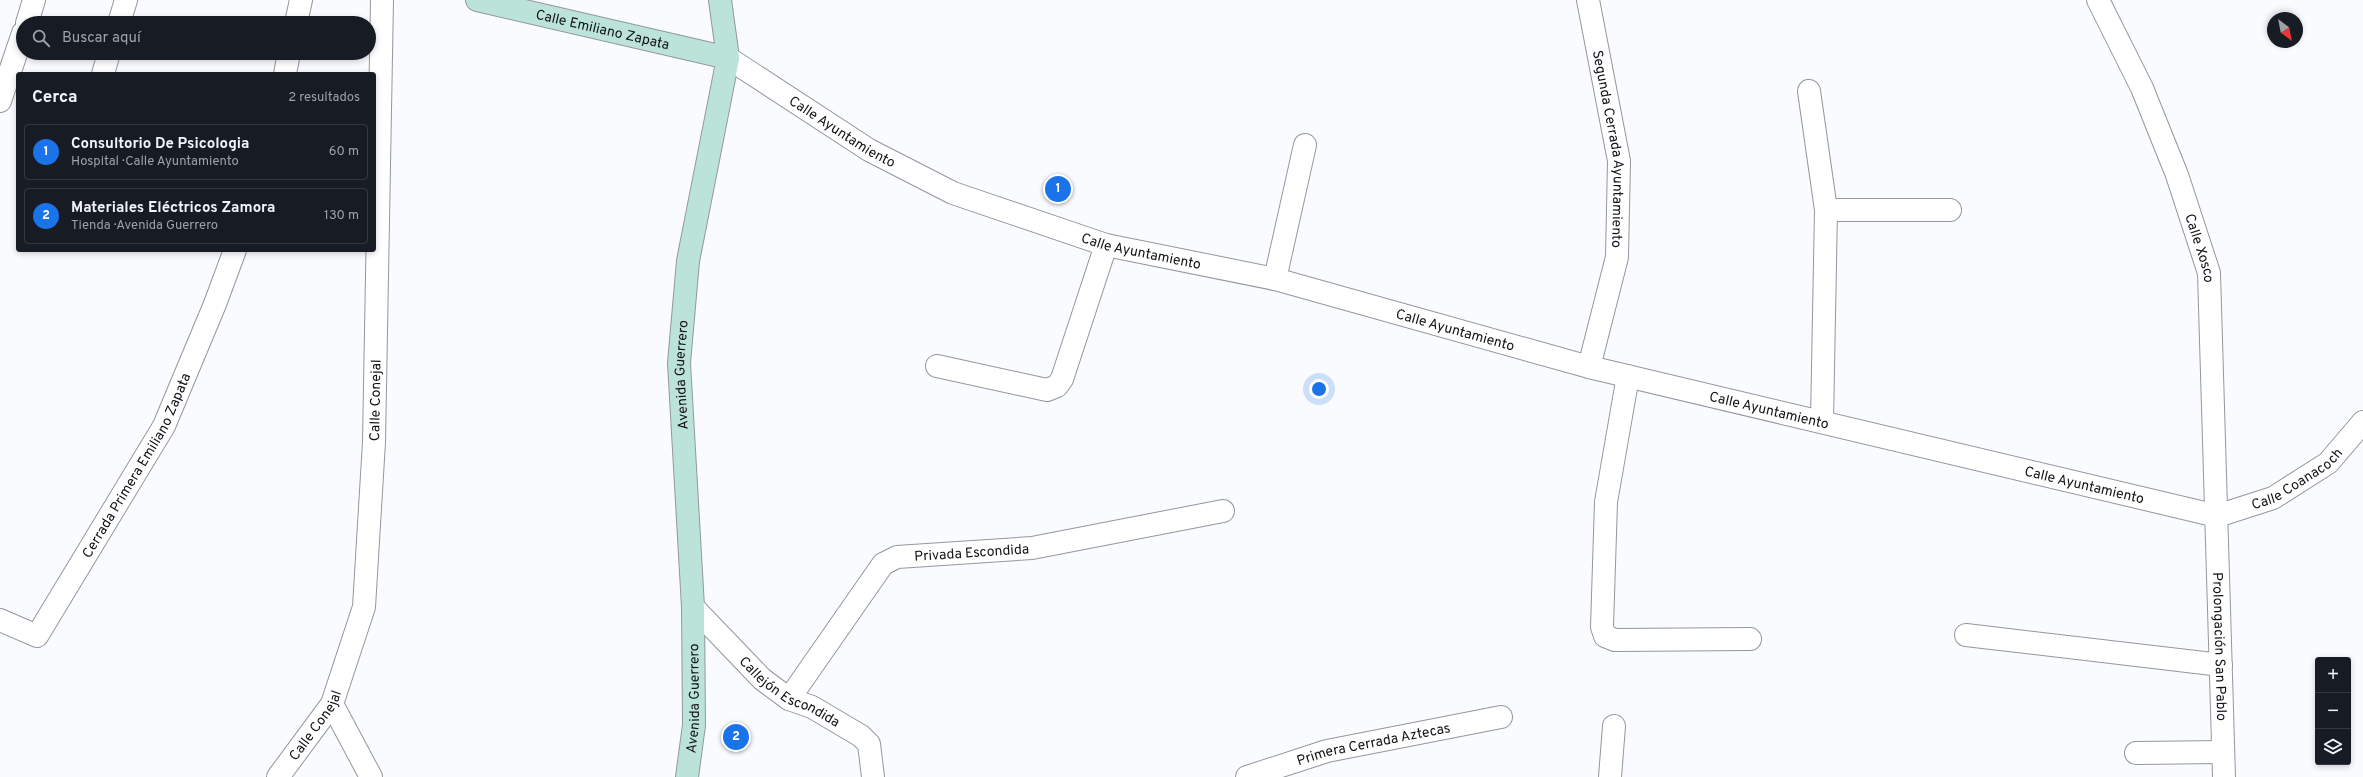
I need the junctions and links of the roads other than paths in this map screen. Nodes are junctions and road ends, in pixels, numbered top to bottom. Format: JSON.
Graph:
{"nodes":[{"id":1,"x":34,"y":0,"type":"edge"},
{"id":2,"x":126,"y":0,"type":"edge"},
{"id":3,"x":301,"y":0,"type":"edge"},
{"id":4,"x":382,"y":0,"type":"edge"},
{"id":5,"x":477,"y":0,"type":"edge"},
{"id":6,"x":720,"y":0,"type":"edge"},
{"id":7,"x":1588,"y":0,"type":"edge"},
{"id":8,"x":2098,"y":0,"type":"edge"},
{"id":9,"x":28,"y":16,"type":"edge"},
{"id":10,"x":121,"y":16,"type":"edge"},
{"id":11,"x":298,"y":16,"type":"edge"},
{"id":12,"x":16,"y":54,"type":"edge"},
{"id":13,"x":728,"y":58,"type":"junction"},
{"id":14,"x":108,"y":60,"type":"edge"},
{"id":15,"x":288,"y":60,"type":"edge"},
{"id":16,"x":104,"y":72,"type":"edge"},
{"id":17,"x":285,"y":72,"type":"edge"},
{"id":18,"x":1809,"y":91,"type":"dead end"},
{"id":19,"x":0,"y":101,"type":"edge"},
{"id":20,"x":1305,"y":145,"type":"dead end"},
{"id":21,"x":1826,"y":210,"type":"junction"},
{"id":22,"x":1950,"y":210,"type":"dead end"},
{"id":23,"x":1106,"y":245,"type":"junction"},
{"id":24,"x":234,"y":252,"type":"edge"},
{"id":25,"x":1276,"y":279,"type":"junction"},
{"id":26,"x":937,"y":366,"type":"dead end"},
{"id":27,"x":1589,"y":367,"type":"junction"},
{"id":28,"x":1628,"y":376,"type":"junction"},
{"id":29,"x":1822,"y":421,"type":"junction"},
{"id":30,"x":2363,"y":422,"type":"edge"},
{"id":31,"x":1223,"y":511,"type":"dead end"},
{"id":32,"x":2217,"y":516,"type":"junction"},
{"id":33,"x":693,"y":607,"type":"junction"},
{"id":34,"x":0,"y":620,"type":"edge"},
{"id":35,"x":1966,"y":635,"type":"dead end"},
{"id":36,"x":1750,"y":639,"type":"dead end"},
{"id":37,"x":2221,"y":665,"type":"junction"},
{"id":38,"x":789,"y":699,"type":"junction"},
{"id":39,"x":332,"y":704,"type":"junction"},
{"id":40,"x":1501,"y":717,"type":"dead end"},
{"id":41,"x":1614,"y":726,"type":"dead end"},
{"id":42,"x":2223,"y":752,"type":"junction"},
{"id":43,"x":2136,"y":753,"type":"dead end"},
{"id":44,"x":278,"y":777,"type":"edge"},
{"id":45,"x":371,"y":777,"type":"edge"},
{"id":46,"x":687,"y":777,"type":"edge"},
{"id":47,"x":873,"y":777,"type":"edge"},
{"id":48,"x":1247,"y":777,"type":"edge"},
{"id":49,"x":1610,"y":777,"type":"edge"},
{"id":50,"x":2224,"y":777,"type":"edge"}],
"edges":[{"from":1,"to":9,"type":"street"},
{"from":2,"to":10,"type":"street"},
{"from":3,"to":11,"type":"street"},
{"from":4,"to":39,"type":"street","name":"Calle Conejal"},
{"from":5,"to":13,"type":"street","name":"Calle Emiliano Zapata"},
{"from":6,"to":13,"type":"street","name":"Avenida Guerrero"},
{"from":7,"to":27,"type":"street","name":"Segunda Cerrada Ayuntamiento"},
{"from":8,"to":32,"type":"street","name":"Calle Xosco"},
{"from":12,"to":19,"type":"street"},
{"from":13,"to":23,"type":"street","name":"Calle Ayuntamiento"},
{"from":13,"to":33,"type":"street","name":"Avenida Guerrero"},
{"from":14,"to":16,"type":"street"},
{"from":15,"to":17,"type":"street"},
{"from":18,"to":21,"type":"street"},
{"from":20,"to":25,"type":"street"},
{"from":21,"to":22,"type":"street"},
{"from":21,"to":29,"type":"street"},
{"from":23,"to":25,"type":"street","name":"Calle Ayuntamiento"},
{"from":23,"to":26,"type":"street"},
{"from":24,"to":34,"type":"street","name":"Cerrada Primera Emiliano Zapata"},
{"from":25,"to":27,"type":"street","name":"Calle Ayuntamiento"},
{"from":27,"to":28,"type":"street","name":"Calle Ayuntamiento"},
{"from":28,"to":29,"type":"street","name":"Calle Ayuntamiento"},
{"from":28,"to":36,"type":"street"},
{"from":29,"to":32,"type":"street","name":"Calle Ayuntamiento"},
{"from":30,"to":32,"type":"street","name":"Calle Coanacoch"},
{"from":31,"to":38,"type":"street","name":"Privada Escondida"},
{"from":32,"to":37,"type":"street","name":"Prolongación San Pablo"},
{"from":33,"to":38,"type":"street","name":"Callejón Escondida"},
{"from":33,"to":46,"type":"street","name":"Avenida Guerrero"},
{"from":35,"to":37,"type":"street"},
{"from":37,"to":42,"type":"street","name":"Prolongación San Pablo"},
{"from":38,"to":47,"type":"street","name":"Callejón Escondida"},
{"from":39,"to":44,"type":"street","name":"Calle Conejal"},
{"from":39,"to":45,"type":"street"},
{"from":40,"to":48,"type":"street","name":"Primera Cerrada Aztecas"},
{"from":41,"to":49,"type":"street"},
{"from":42,"to":43,"type":"street"},
{"from":42,"to":50,"type":"street","name":"Prolongación San Pablo"}]}
